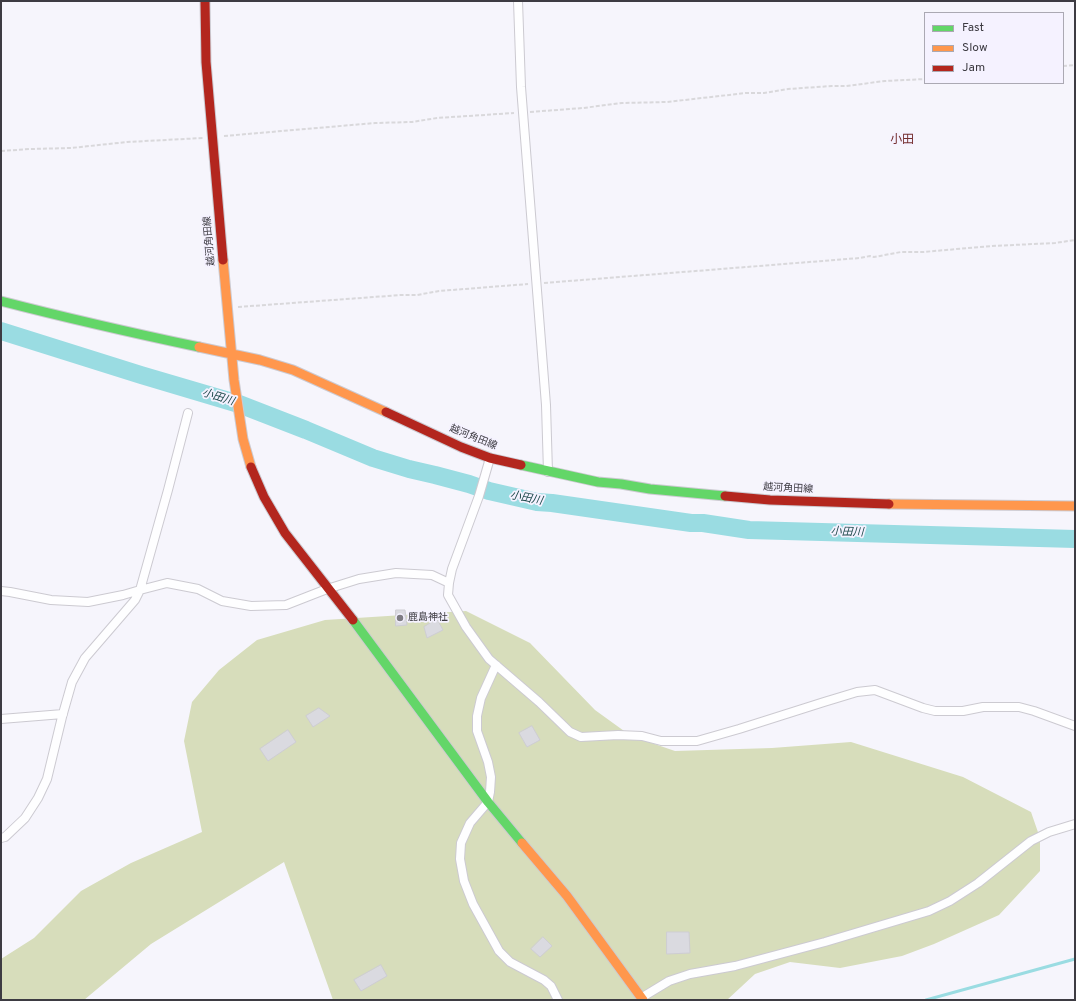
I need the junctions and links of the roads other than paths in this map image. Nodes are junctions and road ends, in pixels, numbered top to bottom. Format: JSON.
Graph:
{"nodes":[{"id":1,"x":205,"y":1,"type":"edge"},
{"id":2,"x":518,"y":1,"type":"edge"},
{"id":3,"x":1,"y":300,"type":"edge"},
{"id":4,"x":231,"y":355,"type":"junction"},
{"id":5,"x":188,"y":413,"type":"dead end"},
{"id":6,"x":490,"y":458,"type":"junction"},
{"id":7,"x":548,"y":472,"type":"junction"},
{"id":8,"x":1075,"y":506,"type":"edge"},
{"id":9,"x":449,"y":582,"type":"junction"},
{"id":10,"x":327,"y":588,"type":"junction"},
{"id":11,"x":140,"y":590,"type":"junction"},
{"id":12,"x":1,"y":591,"type":"edge"},
{"id":13,"x":496,"y":665,"type":"junction"},
{"id":14,"x":63,"y":714,"type":"junction"},
{"id":15,"x":1,"y":719,"type":"edge"},
{"id":16,"x":1075,"y":726,"type":"edge"},
{"id":17,"x":488,"y":802,"type":"junction"},
{"id":18,"x":1075,"y":824,"type":"edge"},
{"id":19,"x":1,"y":838,"type":"edge"},
{"id":20,"x":642,"y":999,"type":"edge"},
{"id":21,"x":558,"y":1000,"type":"edge"}],
"edges":[{"from":1,"to":4,"type":"main road","name":"越河角田線"},
{"from":2,"to":7,"type":"street"},
{"from":3,"to":4,"type":"main road"},
{"from":4,"to":6,"type":"main road","name":"越河角田線"},
{"from":4,"to":10,"type":"main road"},
{"from":5,"to":11,"type":"street"},
{"from":6,"to":7,"type":"main road","name":"越河角田線"},
{"from":6,"to":9,"type":"street"},
{"from":7,"to":8,"type":"main road","name":"越河角田線"},
{"from":9,"to":10,"type":"street"},
{"from":9,"to":13,"type":"street"},
{"from":10,"to":11,"type":"street"},
{"from":10,"to":17,"type":"main road"},
{"from":11,"to":12,"type":"street"},
{"from":11,"to":14,"type":"street"},
{"from":13,"to":16,"type":"street"},
{"from":13,"to":17,"type":"street"},
{"from":14,"to":15,"type":"street"},
{"from":14,"to":19,"type":"street"},
{"from":17,"to":20,"type":"main road"},
{"from":17,"to":21,"type":"street"},
{"from":18,"to":20,"type":"street"}]}
